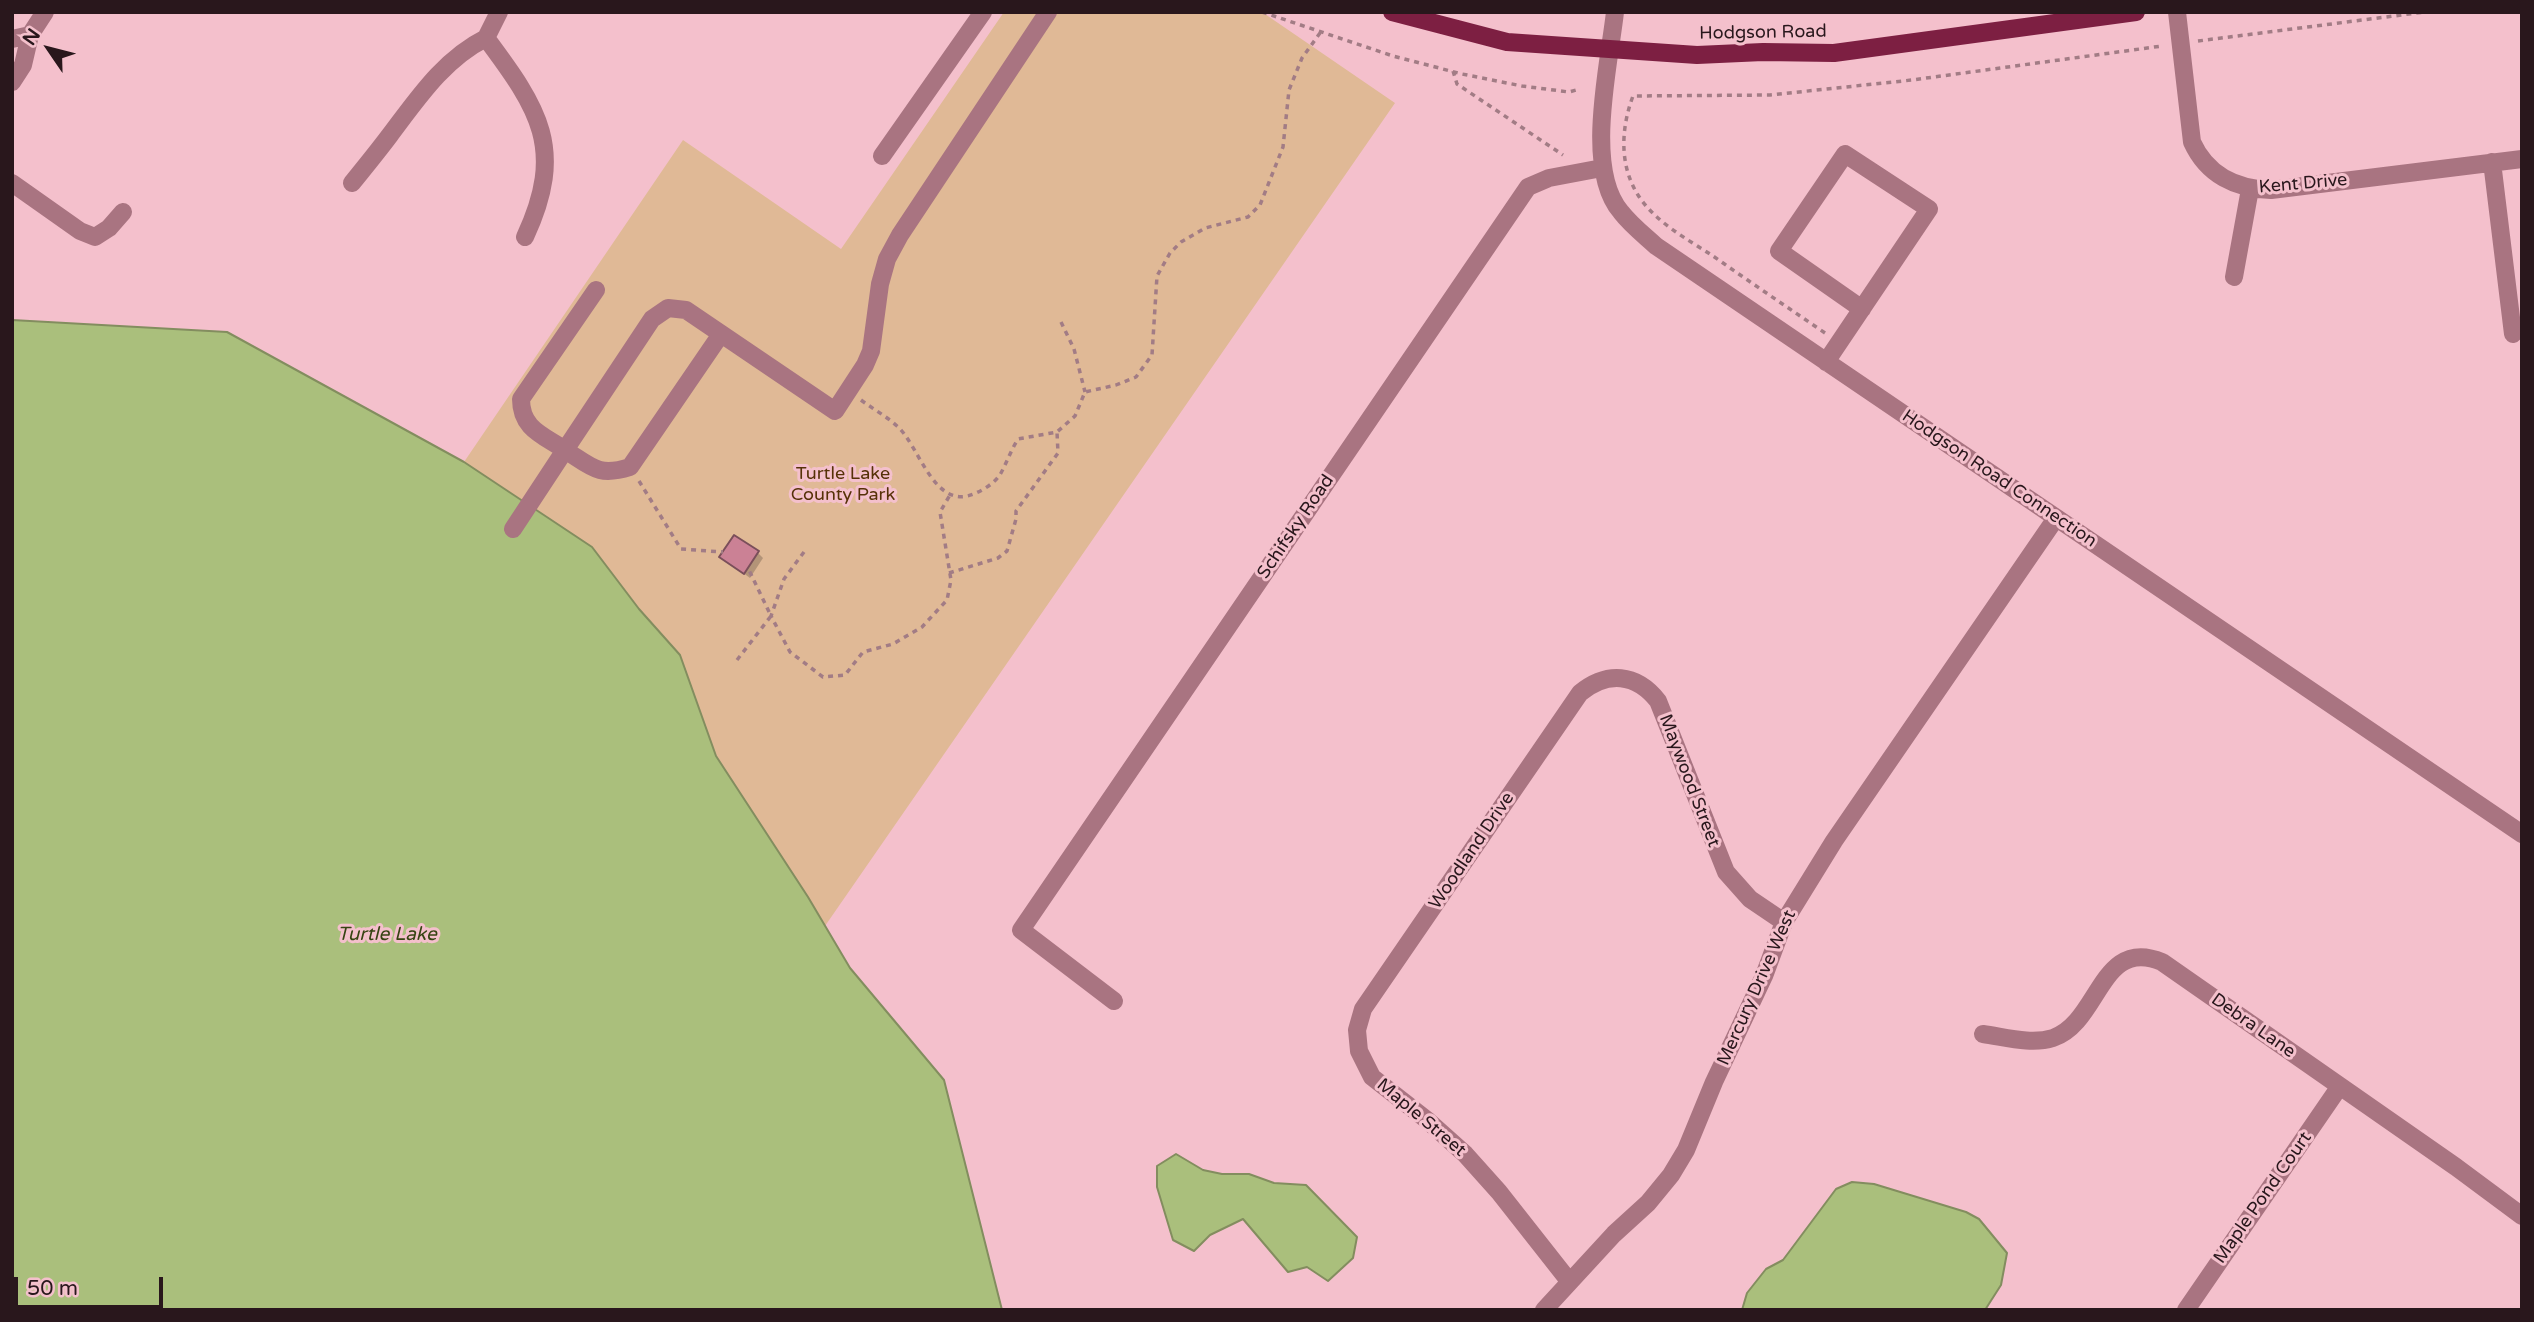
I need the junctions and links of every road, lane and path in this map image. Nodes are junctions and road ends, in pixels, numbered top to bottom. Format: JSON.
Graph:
{"nodes":[{"id":1,"x":45,"y":12,"type":"edge"},
{"id":2,"x":499,"y":12,"type":"edge"},
{"id":3,"x":984,"y":12,"type":"edge"},
{"id":4,"x":1048,"y":12,"type":"edge"},
{"id":5,"x":1262,"y":12,"type":"edge"},
{"id":6,"x":1392,"y":12,"type":"edge"},
{"id":7,"x":1615,"y":12,"type":"edge"},
{"id":8,"x":2136,"y":12,"type":"edge"},
{"id":9,"x":2177,"y":12,"type":"edge"},
{"id":10,"x":2424,"y":12,"type":"edge"},
{"id":11,"x":1320,"y":33,"type":"junction"},
{"id":12,"x":21,"y":37,"type":"edge"},
{"id":13,"x":486,"y":38,"type":"junction"},
{"id":14,"x":2192,"y":42,"type":"dead end"},
{"id":15,"x":2164,"y":46,"type":"dead end"},
{"id":16,"x":1611,"y":50,"type":"junction"},
{"id":17,"x":1453,"y":71,"type":"junction"},
{"id":18,"x":12,"y":82,"type":"edge"},
{"id":19,"x":1580,"y":89,"type":"dead end"},
{"id":20,"x":882,"y":156,"type":"dead end"},
{"id":21,"x":1564,"y":156,"type":"dead end"},
{"id":22,"x":2522,"y":159,"type":"edge"},
{"id":23,"x":2492,"y":162,"type":"junction"},
{"id":24,"x":1602,"y":168,"type":"junction"},
{"id":25,"x":12,"y":183,"type":"edge"},
{"id":26,"x":352,"y":183,"type":"dead end"},
{"id":27,"x":2250,"y":189,"type":"junction"},
{"id":28,"x":123,"y":212,"type":"dead end"},
{"id":29,"x":525,"y":237,"type":"dead end"},
{"id":30,"x":2234,"y":277,"type":"dead end"},
{"id":31,"x":596,"y":290,"type":"dead end"},
{"id":32,"x":1862,"y":309,"type":"junction"},
{"id":33,"x":1061,"y":322,"type":"dead end"},
{"id":34,"x":721,"y":334,"type":"junction"},
{"id":35,"x":2513,"y":334,"type":"dead end"},
{"id":36,"x":1838,"y":345,"type":"junction"},
{"id":37,"x":1826,"y":362,"type":"junction"},
{"id":38,"x":848,"y":391,"type":"junction"},
{"id":39,"x":1085,"y":392,"type":"junction"},
{"id":40,"x":1057,"y":432,"type":"junction"},
{"id":41,"x":565,"y":450,"type":"junction"},
{"id":42,"x":631,"y":467,"type":"junction"},
{"id":43,"x":950,"y":495,"type":"junction"},
{"id":44,"x":2056,"y":517,"type":"junction"},
{"id":45,"x":513,"y":529,"type":"dead end"},
{"id":46,"x":723,"y":552,"type":"dead end"},
{"id":47,"x":804,"y":552,"type":"dead end"},
{"id":48,"x":748,"y":568,"type":"dead end"},
{"id":49,"x":949,"y":573,"type":"junction"},
{"id":50,"x":771,"y":617,"type":"junction"},
{"id":51,"x":737,"y":660,"type":"dead end"},
{"id":52,"x":1580,"y":694,"type":"joint"},
{"id":53,"x":2522,"y":834,"type":"edge"},
{"id":54,"x":1784,"y":922,"type":"junction"},
{"id":55,"x":1114,"y":1001,"type":"dead end"},
{"id":56,"x":1363,"y":1009,"type":"joint"},
{"id":57,"x":1983,"y":1034,"type":"dead end"},
{"id":58,"x":2340,"y":1086,"type":"junction"},
{"id":59,"x":2522,"y":1216,"type":"edge"},
{"id":60,"x":1569,"y":1281,"type":"junction"},
{"id":61,"x":1544,"y":1310,"type":"edge"},
{"id":62,"x":2186,"y":1310,"type":"edge"}],
"edges":[{"from":1,"to":12,"type":"street"},
{"from":2,"to":13,"type":"street"},
{"from":3,"to":20,"type":"street"},
{"from":4,"to":38,"type":"street"},
{"from":5,"to":11,"type":"path"},
{"from":6,"to":16,"type":"main road","name":"Hodgson Road"},
{"from":7,"to":16,"type":"street","name":"Hodgson Road Connection"},
{"from":8,"to":16,"type":"main road","name":"Hodgson Road"},
{"from":9,"to":27,"type":"street","name":"Kent Drive"},
{"from":10,"to":14,"type":"path"},
{"from":11,"to":17,"type":"path"},
{"from":11,"to":39,"type":"path"},
{"from":12,"to":18,"type":"street"},
{"from":13,"to":26,"type":"street"},
{"from":13,"to":29,"type":"street"},
{"from":15,"to":36,"type":"path"},
{"from":16,"to":24,"type":"street","name":"Hodgson Road Connection"},
{"from":17,"to":19,"type":"path"},
{"from":17,"to":21,"type":"path"},
{"from":22,"to":23,"type":"street","name":"Kent Drive"},
{"from":23,"to":27,"type":"street","name":"Kent Drive"},
{"from":23,"to":35,"type":"street"},
{"from":24,"to":37,"type":"street","name":"Hodgson Road Connection"},
{"from":24,"to":55,"type":"street","name":"Schifsky Road"},
{"from":25,"to":28,"type":"street"},
{"from":27,"to":30,"type":"street"},
{"from":31,"to":41,"type":"street"},
{"from":32,"to":32,"type":"street"},
{"from":32,"to":36,"type":"street"},
{"from":33,"to":39,"type":"path"},
{"from":34,"to":38,"type":"street"},
{"from":34,"to":41,"type":"street"},
{"from":34,"to":42,"type":"street"},
{"from":36,"to":37,"type":"street"},
{"from":37,"to":44,"type":"street","name":"Hodgson Road Connection"},
{"from":38,"to":43,"type":"path"},
{"from":39,"to":40,"type":"path"},
{"from":40,"to":43,"type":"path"},
{"from":40,"to":49,"type":"path"},
{"from":41,"to":42,"type":"street"},
{"from":41,"to":45,"type":"street"},
{"from":42,"to":46,"type":"path"},
{"from":43,"to":49,"type":"path"},
{"from":44,"to":53,"type":"street","name":"Hodgson Road Connection"},
{"from":44,"to":54,"type":"street","name":"Mercury Drive West"},
{"from":47,"to":50,"type":"path"},
{"from":48,"to":50,"type":"path"},
{"from":49,"to":50,"type":"path"},
{"from":50,"to":51,"type":"path"},
{"from":52,"to":54,"type":"street","name":"Maywood Street"},
{"from":52,"to":56,"type":"street","name":"Woodland Drive"},
{"from":54,"to":60,"type":"street","name":"Mercury Drive West"},
{"from":56,"to":60,"type":"street","name":"Maple Street"},
{"from":57,"to":58,"type":"street","name":"Debra Lane"},
{"from":58,"to":59,"type":"street","name":"Debra Lane"},
{"from":58,"to":62,"type":"street","name":"Maple Pond Court"},
{"from":60,"to":61,"type":"street","name":"Mercury Drive West"}]}
